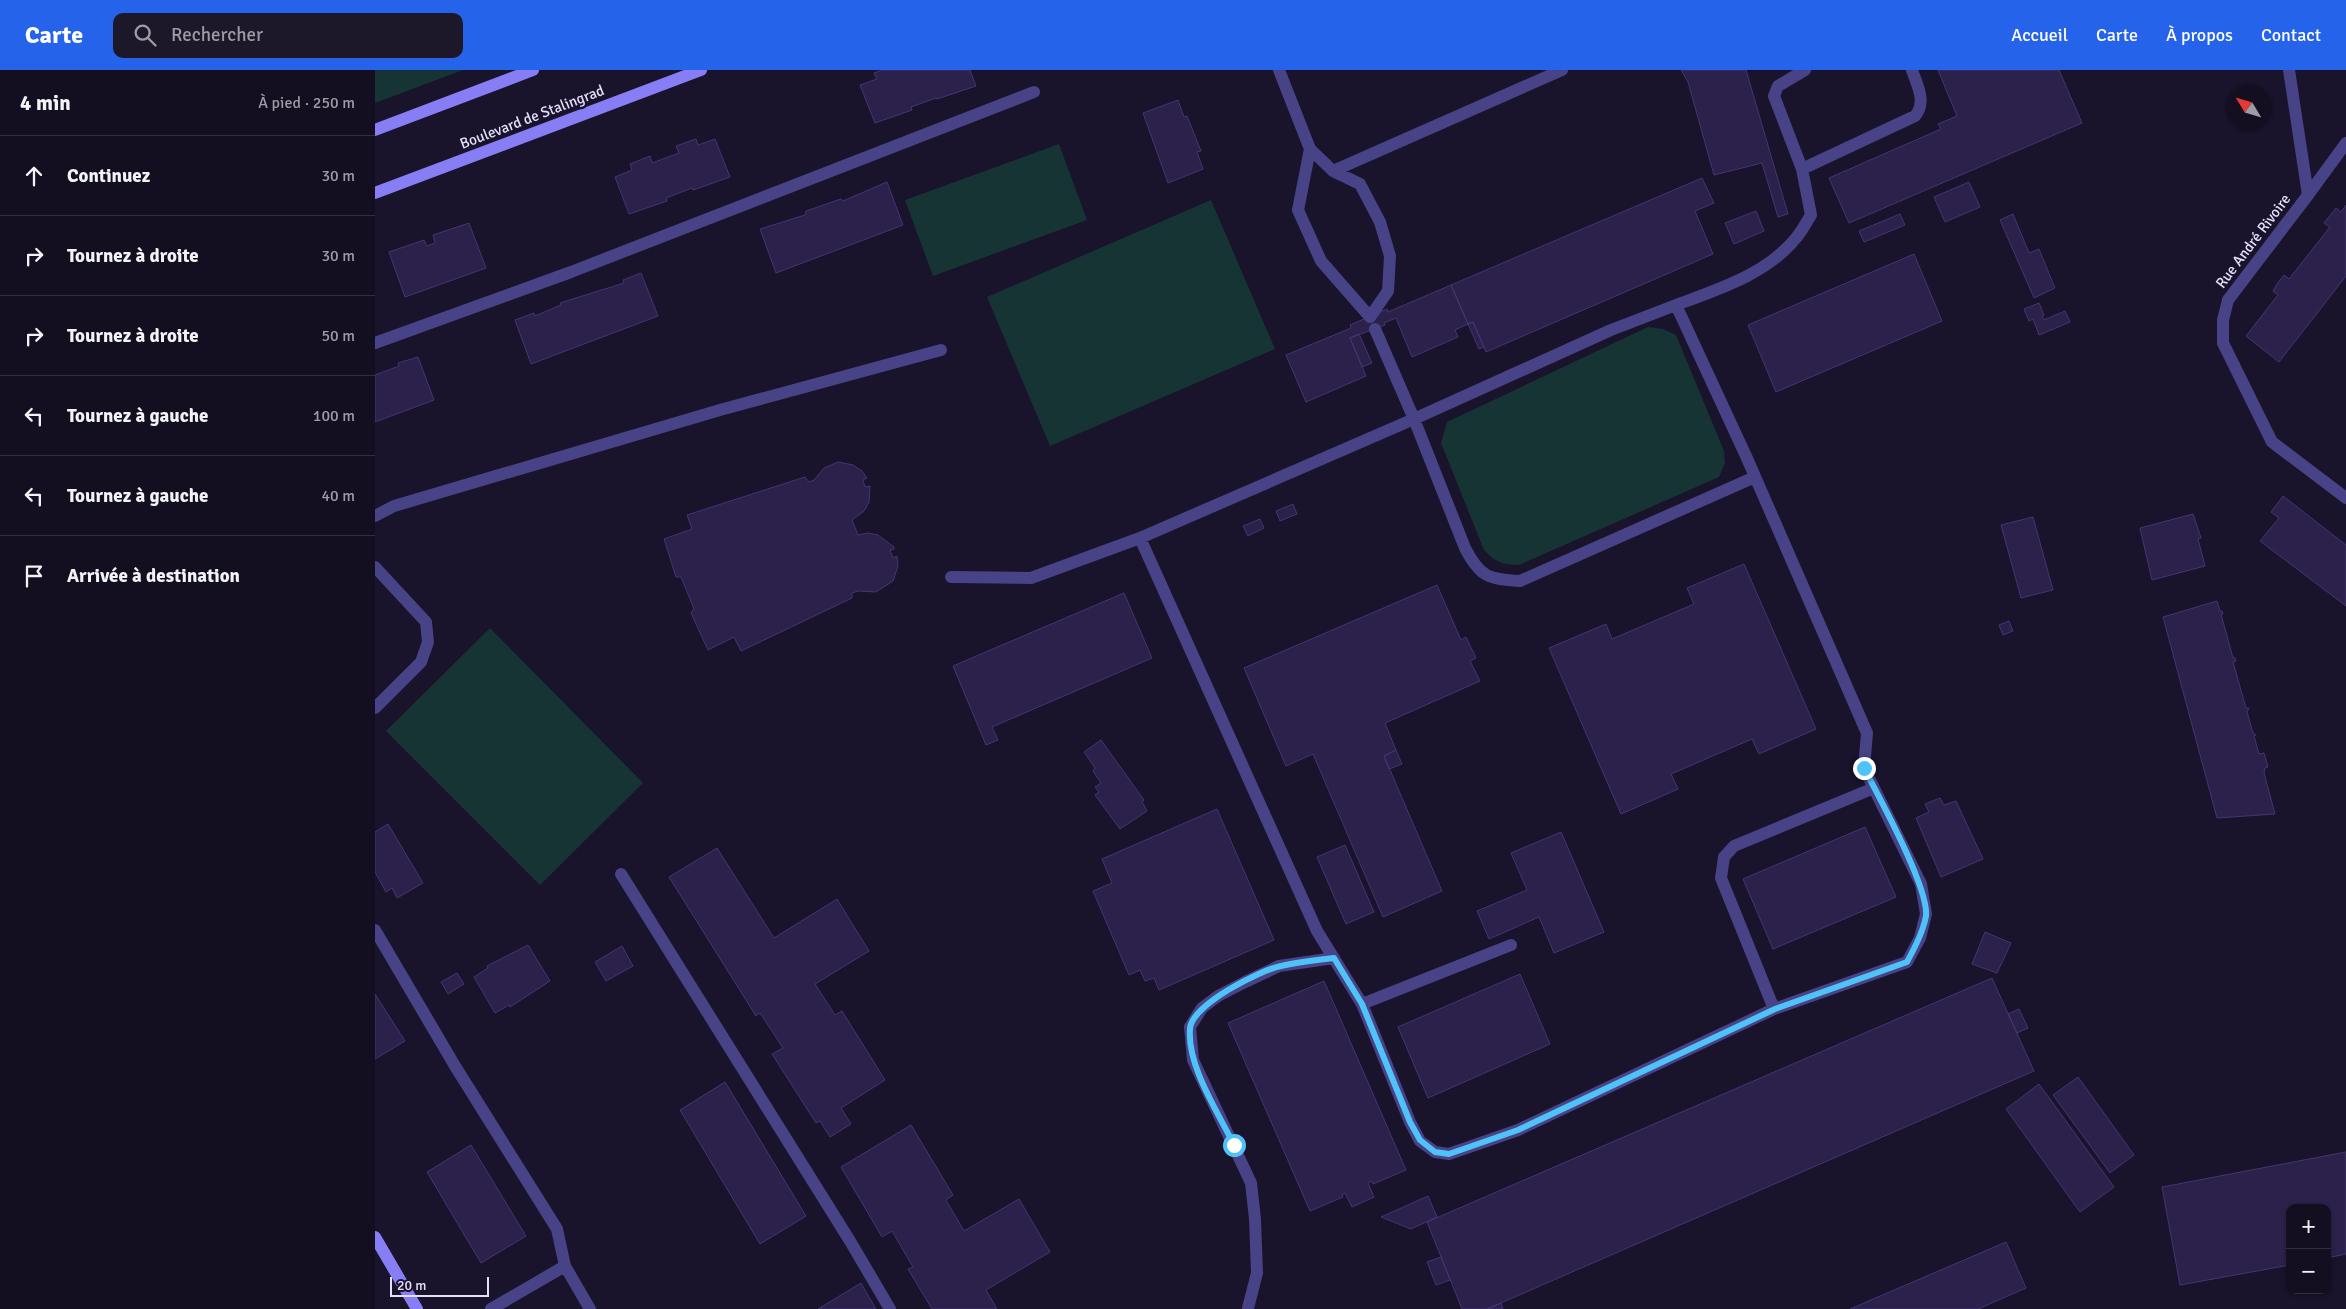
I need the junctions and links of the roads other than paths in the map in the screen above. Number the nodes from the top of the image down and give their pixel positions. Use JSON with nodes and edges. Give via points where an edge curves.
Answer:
{"nodes":[{"id":1,"x":533,"y":70,"type":"edge"},
{"id":2,"x":701,"y":70,"type":"edge"},
{"id":3,"x":1279,"y":70,"type":"edge"},
{"id":4,"x":1562,"y":70,"type":"edge"},
{"id":5,"x":1805,"y":70,"type":"edge"},
{"id":6,"x":1912,"y":70,"type":"edge"},
{"id":7,"x":2289,"y":70,"type":"edge"},
{"id":8,"x":1034,"y":92,"type":"dead end"},
{"id":9,"x":375,"y":130,"type":"edge"},
{"id":10,"x":2346,"y":143,"type":"edge"},
{"id":11,"x":1311,"y":149,"type":"junction"},
{"id":12,"x":1801,"y":169,"type":"junction"},
{"id":13,"x":1333,"y":171,"type":"junction"},
{"id":14,"x":375,"y":194,"type":"edge"},
{"id":15,"x":2308,"y":195,"type":"junction"},
{"id":16,"x":1676,"y":305,"type":"junction"},
{"id":17,"x":1375,"y":329,"type":"dead end"},
{"id":18,"x":375,"y":343,"type":"edge"},
{"id":19,"x":941,"y":350,"type":"dead end"},
{"id":20,"x":1414,"y":419,"type":"junction"},
{"id":21,"x":1755,"y":477,"type":"junction"},
{"id":22,"x":2346,"y":498,"type":"edge"},
{"id":23,"x":375,"y":516,"type":"edge"},
{"id":24,"x":1140,"y":538,"type":"junction"},
{"id":25,"x":375,"y":568,"type":"edge"},
{"id":26,"x":951,"y":577,"type":"dead end"},
{"id":27,"x":375,"y":708,"type":"edge"},
{"id":28,"x":1874,"y":788,"type":"junction"},
{"id":29,"x":621,"y":874,"type":"dead end"},
{"id":30,"x":375,"y":930,"type":"edge"},
{"id":31,"x":1511,"y":945,"type":"dead end"},
{"id":32,"x":1334,"y":958,"type":"junction"},
{"id":33,"x":1362,"y":1004,"type":"junction"},
{"id":34,"x":1775,"y":1009,"type":"junction"},
{"id":35,"x":375,"y":1237,"type":"edge"},
{"id":36,"x":565,"y":1266,"type":"junction"},
{"id":37,"x":1248,"y":1308,"type":"edge"},
{"id":38,"x":417,"y":1309,"type":"edge"},
{"id":39,"x":491,"y":1309,"type":"edge"},
{"id":40,"x":590,"y":1309,"type":"edge"},
{"id":41,"x":890,"y":1309,"type":"edge"}],
"edges":[{"from":1,"to":9,"type":"main road"},
{"from":2,"to":14,"type":"main road","name":"Boulevard de Stalingrad"},
{"from":3,"to":11,"type":"street"},
{"from":4,"to":13,"type":"street"},
{"from":5,"to":12,"type":"street","via":[[1778,86],[1774,96]]},
{"from":6,"to":12,"type":"street","via":[[1921,99],[1921,109],[1915,116]]},
{"from":7,"to":15,"type":"street","name":"Rue André Rivoire"},
{"from":8,"to":18,"type":"street","via":[[571,272]]},
{"from":10,"to":15,"type":"street","name":"Rue André Rivoire"},
{"from":11,"to":13,"type":"street"},
{"from":11,"to":13,"type":"street","via":[[1298,210],[1321,261],[1370,317],[1388,291],[1391,256],[1380,222],[1360,184]]},
{"from":12,"to":16,"type":"street","via":[[1811,215],[1796,238],[1772,261],[1729,286]]},
{"from":15,"to":22,"type":"street","name":"Rue André Rivoire","via":[[2228,300],[2223,320],[2223,343],[2272,442]]},
{"from":16,"to":20,"type":"street","via":[[1611,330]]},
{"from":16,"to":21,"type":"street"},
{"from":17,"to":20,"type":"street"},
{"from":19,"to":23,"type":"street","via":[[720,410],[394,506]]},
{"from":20,"to":21,"type":"street","via":[[1465,548],[1475,567],[1495,579],[1520,581]]},
{"from":20,"to":24,"type":"street"},
{"from":21,"to":28,"type":"street","via":[[1867,733],[1864,768]]},
{"from":24,"to":26,"type":"street","via":[[1031,578]]},
{"from":24,"to":32,"type":"street","via":[[1317,931]]},
{"from":25,"to":27,"type":"street","via":[[426,622],[428,642],[421,662]]},
{"from":28,"to":34,"type":"street","via":[[1921,884],[1926,914],[1920,938],[1907,962]]},
{"from":28,"to":34,"type":"street","via":[[1734,846],[1723,857],[1721,878]]},
{"from":29,"to":41,"type":"street"},
{"from":30,"to":36,"type":"street","via":[[557,1229]]},
{"from":31,"to":33,"type":"street"},
{"from":32,"to":33,"type":"street"},
{"from":32,"to":37,"type":"street","via":[[1279,966],[1245,982],[1217,996],[1203,1008],[1190,1027],[1193,1060],[1251,1183],[1257,1273]]},
{"from":33,"to":34,"type":"street","via":[[1420,1140],[1435,1152],[1449,1154],[1518,1130]]},
{"from":35,"to":38,"type":"main road"},
{"from":36,"to":39,"type":"street"},
{"from":36,"to":40,"type":"street"}]}
